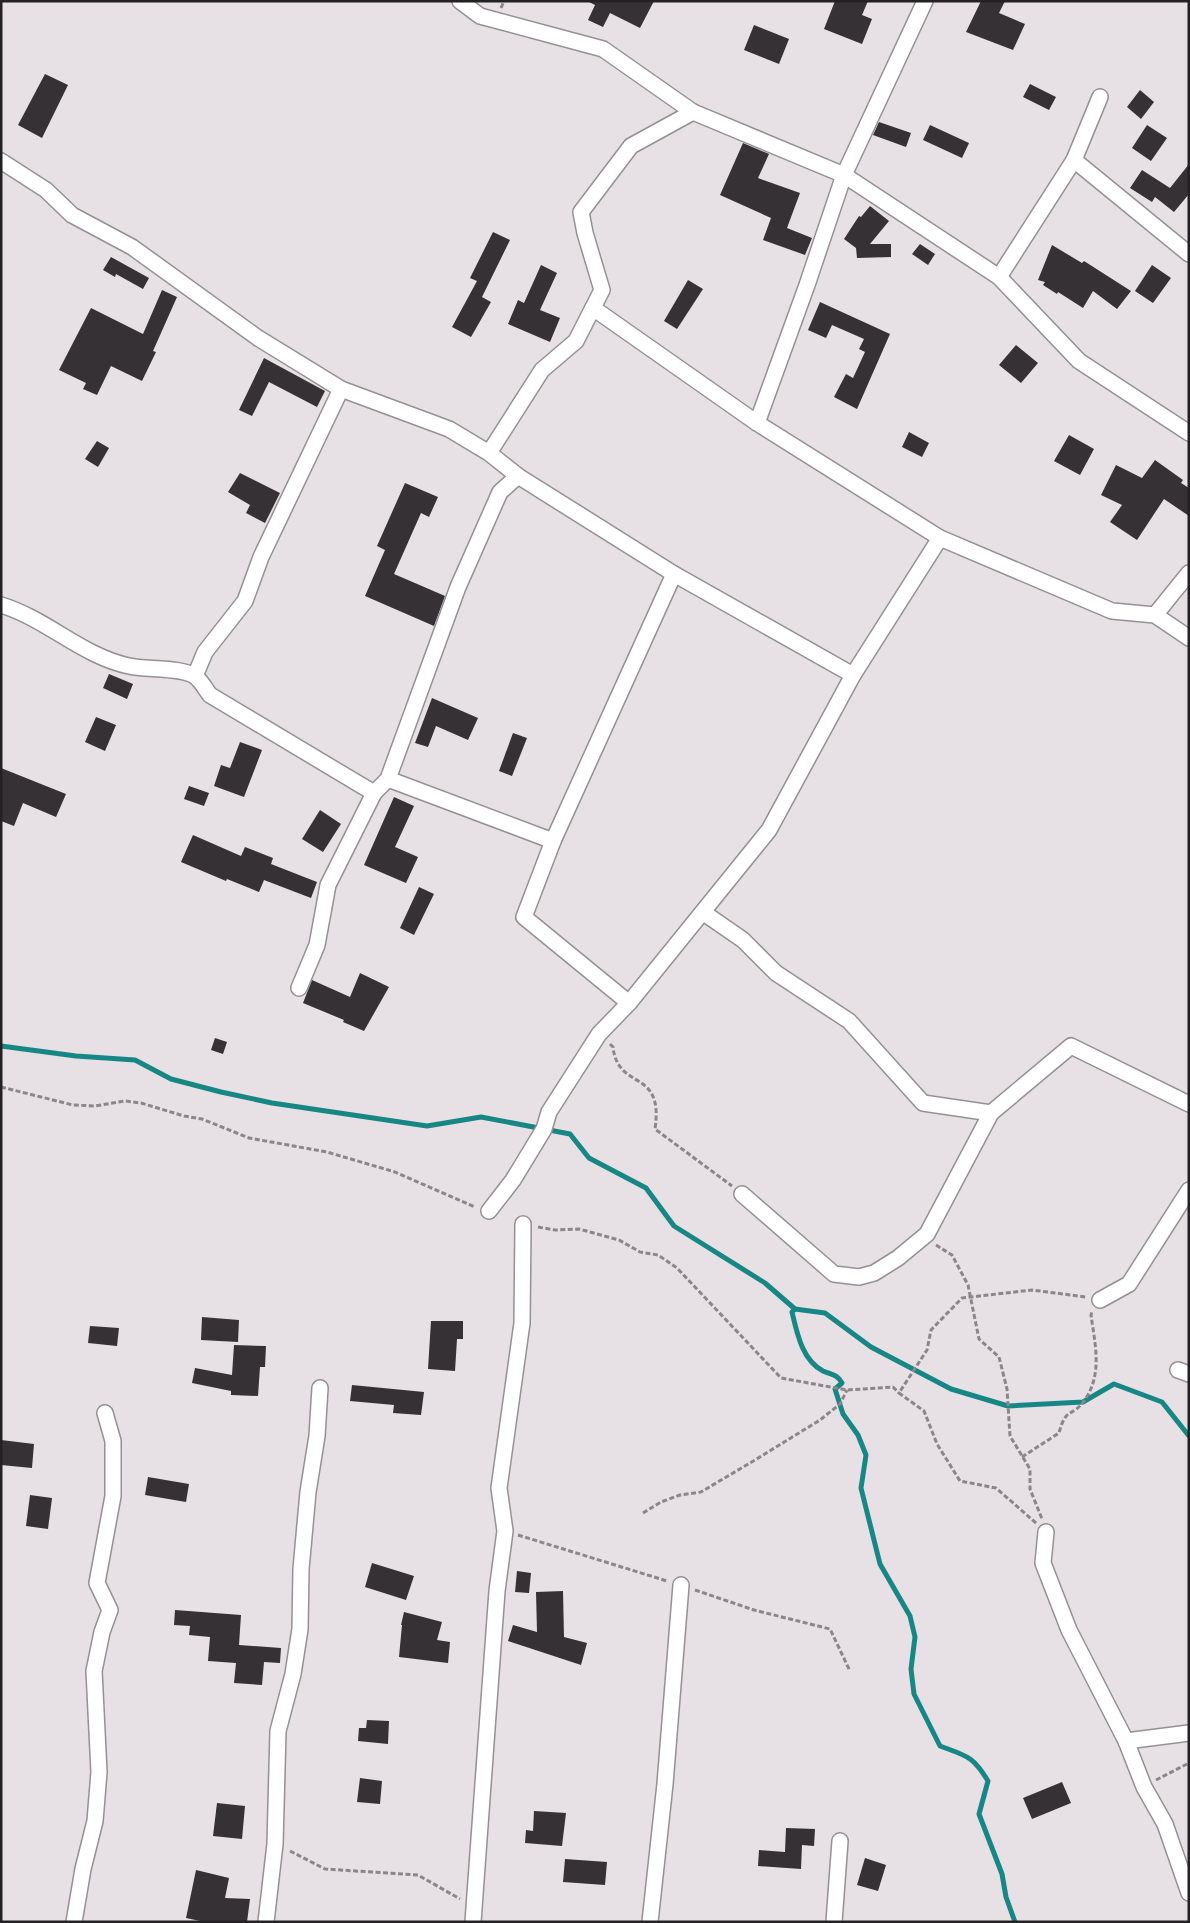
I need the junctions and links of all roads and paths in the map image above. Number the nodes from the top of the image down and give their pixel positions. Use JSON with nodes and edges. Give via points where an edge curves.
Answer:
{"nodes":[{"id":1,"x":460,"y":1,"type":"edge"},
{"id":2,"x":925,"y":1,"type":"edge"},
{"id":3,"x":1100,"y":97,"type":"dead end"},
{"id":4,"x":693,"y":112,"type":"junction"},
{"id":5,"x":1074,"y":160,"type":"junction"},
{"id":6,"x":1,"y":161,"type":"edge"},
{"id":7,"x":844,"y":175,"type":"junction"},
{"id":8,"x":1189,"y":254,"type":"edge"},
{"id":9,"x":999,"y":277,"type":"junction"},
{"id":10,"x":594,"y":308,"type":"junction"},
{"id":11,"x":341,"y":389,"type":"junction"},
{"id":12,"x":756,"y":423,"type":"junction"},
{"id":13,"x":1189,"y":433,"type":"edge"},
{"id":14,"x":489,"y":454,"type":"junction"},
{"id":15,"x":518,"y":476,"type":"junction"},
{"id":16,"x":940,"y":538,"type":"junction"},
{"id":17,"x":1189,"y":573,"type":"edge"},
{"id":18,"x":674,"y":574,"type":"junction"},
{"id":19,"x":1,"y":605,"type":"edge"},
{"id":20,"x":1155,"y":615,"type":"junction"},
{"id":21,"x":1189,"y":638,"type":"edge"},
{"id":22,"x":853,"y":674,"type":"junction"},
{"id":23,"x":195,"y":676,"type":"junction"},
{"id":24,"x":388,"y":779,"type":"junction"},
{"id":25,"x":374,"y":793,"type":"junction"},
{"id":26,"x":553,"y":841,"type":"junction"},
{"id":27,"x":704,"y":913,"type":"junction"},
{"id":28,"x":299,"y":988,"type":"dead end"},
{"id":29,"x":629,"y":1003,"type":"junction"},
{"id":30,"x":599,"y":1034,"type":"junction"},
{"id":31,"x":1,"y":1087,"type":"edge"},
{"id":32,"x":1189,"y":1104,"type":"edge"},
{"id":33,"x":991,"y":1114,"type":"junction"},
{"id":34,"x":1189,"y":1190,"type":"edge"},
{"id":35,"x":742,"y":1194,"type":"joint"},
{"id":36,"x":488,"y":1211,"type":"joint"},
{"id":37,"x":523,"y":1224,"type":"joint"},
{"id":38,"x":926,"y":1234,"type":"junction"},
{"id":39,"x":970,"y":1297,"type":"junction"},
{"id":40,"x":1100,"y":1300,"type":"junction"},
{"id":41,"x":320,"y":1388,"type":"dead end"},
{"id":42,"x":847,"y":1390,"type":"junction"},
{"id":43,"x":899,"y":1393,"type":"junction"},
{"id":44,"x":105,"y":1413,"type":"dead end"},
{"id":45,"x":1022,"y":1457,"type":"junction"},
{"id":46,"x":643,"y":1513,"type":"dead end"},
{"id":47,"x":1046,"y":1532,"type":"junction"},
{"id":48,"x":681,"y":1585,"type":"dead end"},
{"id":49,"x":1189,"y":1733,"type":"edge"},
{"id":50,"x":1126,"y":1741,"type":"junction"},
{"id":51,"x":1189,"y":1763,"type":"edge"},
{"id":52,"x":1144,"y":1786,"type":"junction"},
{"id":53,"x":840,"y":1841,"type":"dead end"},
{"id":54,"x":275,"y":1844,"type":"junction"},
{"id":55,"x":1189,"y":1893,"type":"edge"},
{"id":56,"x":473,"y":1914,"type":"edge"},
{"id":57,"x":74,"y":1922,"type":"edge"},
{"id":58,"x":266,"y":1922,"type":"edge"},
{"id":59,"x":650,"y":1922,"type":"edge"},
{"id":60,"x":834,"y":1922,"type":"edge"}],
"edges":[{"from":1,"to":4,"type":"street","via":[[480,16],[602,49]]},
{"from":2,"to":7,"type":"street"},
{"from":3,"to":5,"type":"street"},
{"from":4,"to":7,"type":"street"},
{"from":4,"to":10,"type":"street","via":[[631,146],[581,212],[602,290]]},
{"from":5,"to":8,"type":"street"},
{"from":5,"to":9,"type":"street"},
{"from":6,"to":11,"type":"street","via":[[46,190],[72,215],[132,247],[258,338]]},
{"from":7,"to":9,"type":"street"},
{"from":7,"to":12,"type":"street"},
{"from":9,"to":13,"type":"street","via":[[1079,361]]},
{"from":10,"to":12,"type":"street"},
{"from":10,"to":14,"type":"street","via":[[576,341],[542,370]]},
{"from":11,"to":14,"type":"street","via":[[449,429]]},
{"from":11,"to":23,"type":"street","via":[[261,557],[246,601],[205,652]]},
{"from":12,"to":16,"type":"street"},
{"from":14,"to":15,"type":"street"},
{"from":15,"to":18,"type":"street"},
{"from":15,"to":24,"type":"street","via":[[500,492],[458,586]]},
{"from":16,"to":20,"type":"street","via":[[1112,611]]},
{"from":16,"to":22,"type":"street"},
{"from":17,"to":20,"type":"street"},
{"from":18,"to":22,"type":"street"},
{"from":18,"to":26,"type":"street"},
{"from":19,"to":23,"type":"street","via":[[38,620],[91,652],[128,666]]},
{"from":20,"to":21,"type":"street"},
{"from":22,"to":27,"type":"street","via":[[769,830]]},
{"from":23,"to":25,"type":"street","via":[[210,696]]},
{"from":24,"to":25,"type":"street"},
{"from":24,"to":26,"type":"street"},
{"from":25,"to":28,"type":"street","via":[[328,885],[317,945]]},
{"from":26,"to":29,"type":"street","via":[[524,917]]},
{"from":27,"to":29,"type":"street"},
{"from":27,"to":33,"type":"street","via":[[743,940],[776,973],[849,1021],[923,1103]]},
{"from":29,"to":30,"type":"street"},
{"from":30,"to":35,"type":"path","via":[[613,1047],[620,1070],[649,1088],[654,1096],[655,1129]]},
{"from":30,"to":36,"type":"street","via":[[549,1112],[544,1129],[513,1180]]},
{"from":31,"to":36,"type":"path","via":[[73,1105],[141,1103],[202,1119],[249,1138],[327,1152],[395,1172]]},
{"from":32,"to":33,"type":"street","via":[[1071,1046]]},
{"from":33,"to":38,"type":"street"},
{"from":34,"to":40,"type":"street","via":[[1129,1284]]},
{"from":35,"to":38,"type":"street","via":[[834,1274],[859,1277],[874,1273]]},
{"from":37,"to":42,"type":"path","via":[[555,1230],[579,1229],[619,1240],[640,1252],[658,1255],[677,1268],[782,1378]]},
{"from":37,"to":56,"type":"street","via":[[522,1323],[499,1488],[505,1531],[497,1591]]},
{"from":38,"to":39,"type":"path","via":[[952,1255],[968,1285]]},
{"from":39,"to":40,"type":"path","via":[[1032,1290]]},
{"from":39,"to":43,"type":"path","via":[[962,1298],[931,1330],[927,1350]]},
{"from":39,"to":45,"type":"path","via":[[979,1339],[999,1357],[1007,1389],[1010,1436]]},
{"from":40,"to":45,"type":"path","via":[[1090,1315],[1096,1345],[1095,1380],[1083,1402],[1063,1417],[1059,1433]]},
{"from":41,"to":54,"type":"street","via":[[301,1569],[300,1629],[293,1674],[278,1731]]},
{"from":42,"to":43,"type":"path","via":[[893,1387]]},
{"from":42,"to":46,"type":"path","via":[[840,1404],[796,1435],[701,1492],[680,1495]]},
{"from":43,"to":47,"type":"path","via":[[924,1411],[938,1444],[960,1481],[996,1488]]},
{"from":44,"to":57,"type":"street","via":[[113,1440],[113,1496],[98,1583],[110,1610],[94,1671],[98,1781],[95,1821]]},
{"from":45,"to":47,"type":"path","via":[[1030,1469],[1030,1490]]},
{"from":47,"to":50,"type":"street","via":[[1043,1563],[1069,1630]]},
{"from":48,"to":59,"type":"street"},
{"from":49,"to":50,"type":"street"},
{"from":50,"to":52,"type":"street"},
{"from":51,"to":52,"type":"path"},
{"from":52,"to":55,"type":"street","via":[[1165,1824]]},
{"from":53,"to":60,"type":"street"},
{"from":54,"to":56,"type":"path","via":[[325,1869],[418,1875]]},
{"from":54,"to":58,"type":"street"}]}
